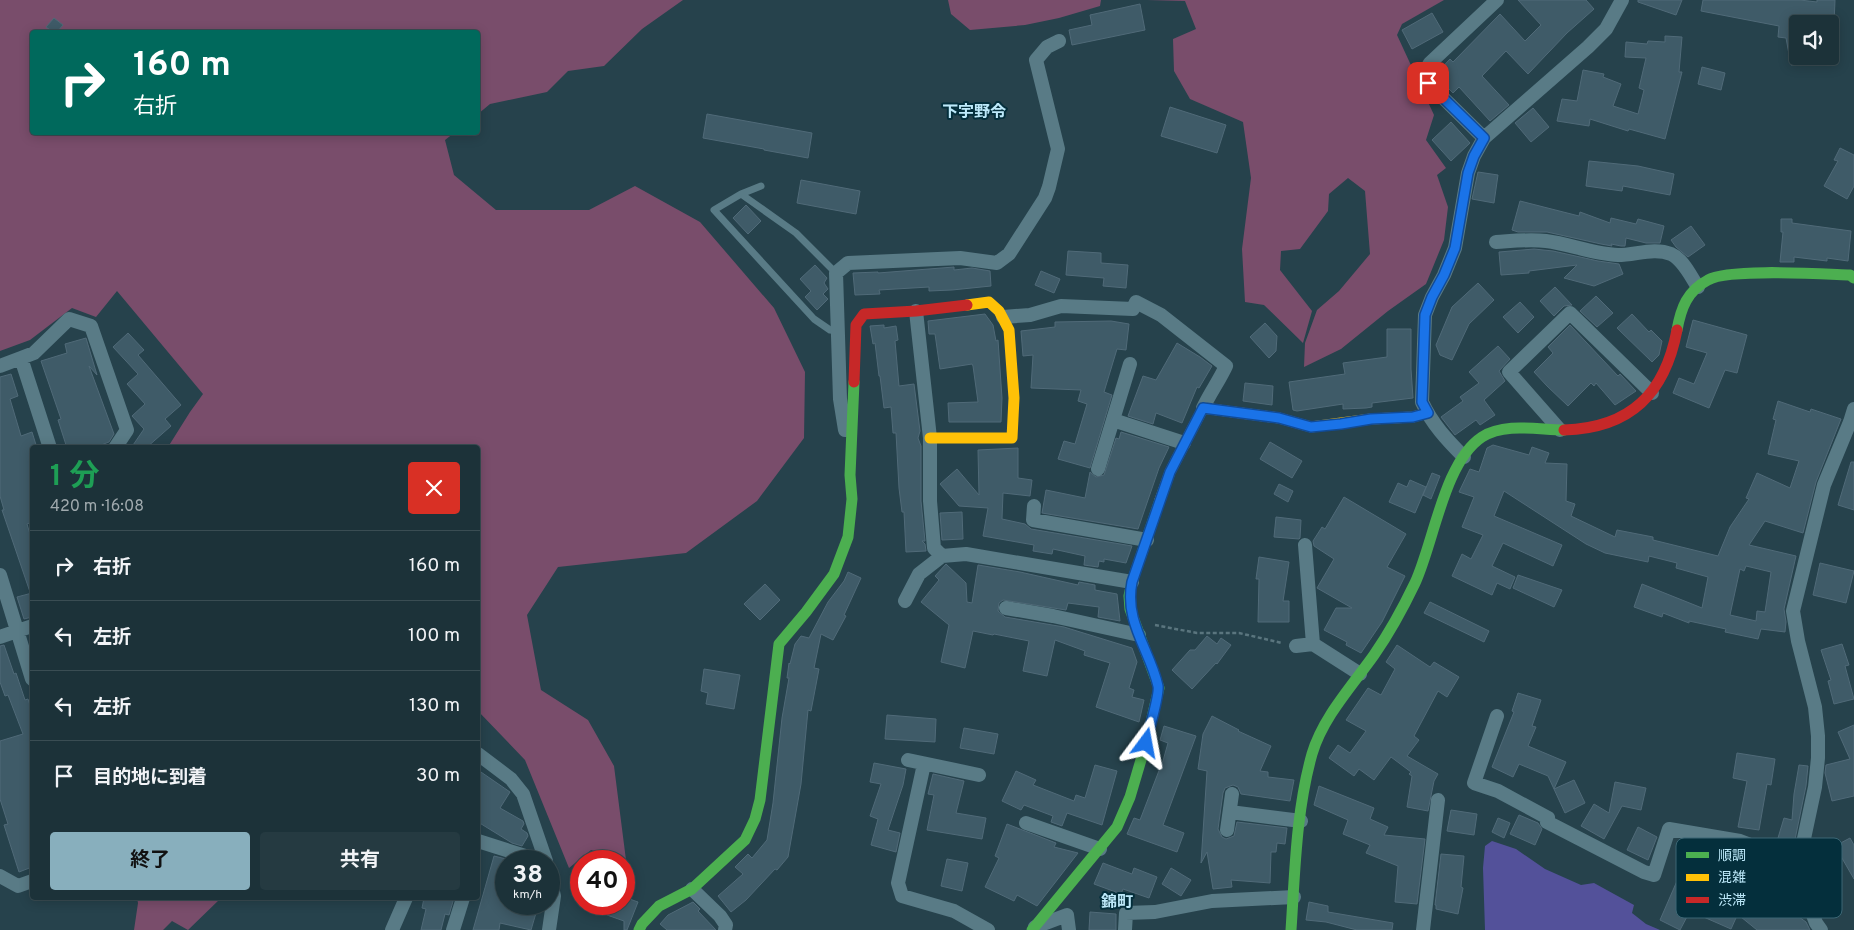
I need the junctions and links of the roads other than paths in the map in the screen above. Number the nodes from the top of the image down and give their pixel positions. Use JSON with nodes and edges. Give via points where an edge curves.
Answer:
{"nodes":[{"id":1,"x":1497,"y":0,"type":"edge"},
{"id":2,"x":1622,"y":0,"type":"edge"},
{"id":3,"x":1059,"y":41,"type":"dead end"},
{"id":4,"x":1484,"y":138,"type":"junction"},
{"id":5,"x":761,"y":186,"type":"dead end"},
{"id":6,"x":741,"y":194,"type":"junction"},
{"id":7,"x":1496,"y":242,"type":"dead end"},
{"id":8,"x":836,"y":273,"type":"junction"},
{"id":9,"x":1854,"y":278,"type":"edge"},
{"id":10,"x":1698,"y":287,"type":"junction"},
{"id":11,"x":916,"y":311,"type":"junction"},
{"id":12,"x":1003,"y":318,"type":"junction"},
{"id":13,"x":839,"y":331,"type":"junction"},
{"id":14,"x":21,"y":358,"type":"junction"},
{"id":15,"x":1130,"y":364,"type":"dead end"},
{"id":16,"x":0,"y":366,"type":"edge"},
{"id":17,"x":1652,"y":393,"type":"junction"},
{"id":18,"x":1203,"y":408,"type":"junction"},
{"id":19,"x":1854,"y":408,"type":"edge"},
{"id":20,"x":1428,"y":413,"type":"junction"},
{"id":21,"x":1113,"y":420,"type":"junction"},
{"id":22,"x":1560,"y":430,"type":"junction"},
{"id":23,"x":930,"y":438,"type":"junction"},
{"id":24,"x":1184,"y":443,"type":"junction"},
{"id":25,"x":49,"y":445,"type":"edge"},
{"id":26,"x":117,"y":445,"type":"edge"},
{"id":27,"x":1464,"y":457,"type":"junction"},
{"id":28,"x":1098,"y":469,"type":"dead end"},
{"id":29,"x":850,"y":475,"type":"junction"},
{"id":30,"x":1034,"y":506,"type":"dead end"},
{"id":31,"x":1146,"y":540,"type":"junction"},
{"id":32,"x":1305,"y":545,"type":"dead end"},
{"id":33,"x":942,"y":556,"type":"junction"},
{"id":34,"x":0,"y":575,"type":"edge"},
{"id":35,"x":1132,"y":582,"type":"junction"},
{"id":36,"x":905,"y":601,"type":"dead end"},
{"id":37,"x":1006,"y":608,"type":"dead end"},
{"id":38,"x":30,"y":627,"type":"edge"},
{"id":39,"x":18,"y":631,"type":"junction"},
{"id":40,"x":1139,"y":636,"type":"junction"},
{"id":41,"x":0,"y":637,"type":"edge"},
{"id":42,"x":1312,"y":644,"type":"junction"},
{"id":43,"x":1296,"y":646,"type":"road end"},
{"id":44,"x":30,"y":672,"type":"edge"},
{"id":45,"x":1360,"y":674,"type":"junction"},
{"id":46,"x":1497,"y":716,"type":"dead end"},
{"id":47,"x":480,"y":756,"type":"edge"},
{"id":48,"x":908,"y":760,"type":"dead end"},
{"id":49,"x":924,"y":764,"type":"junction"},
{"id":50,"x":979,"y":775,"type":"dead end"},
{"id":51,"x":1232,"y":794,"type":"dead end"},
{"id":52,"x":1438,"y":800,"type":"dead end"},
{"id":53,"x":1230,"y":812,"type":"junction"},
{"id":54,"x":1300,"y":821,"type":"junction"},
{"id":55,"x":1026,"y":823,"type":"dead end"},
{"id":56,"x":1227,"y":830,"type":"dead end"},
{"id":57,"x":1722,"y":838,"type":"edge"},
{"id":58,"x":1804,"y":838,"type":"edge"},
{"id":59,"x":480,"y":846,"type":"edge"},
{"id":60,"x":1100,"y":849,"type":"junction"},
{"id":61,"x":496,"y":850,"type":"edge"},
{"id":62,"x":542,"y":850,"type":"edge"},
{"id":63,"x":0,"y":876,"type":"edge"},
{"id":64,"x":30,"y":882,"type":"edge"},
{"id":65,"x":692,"y":889,"type":"junction"},
{"id":66,"x":1294,"y":897,"type":"junction"},
{"id":67,"x":405,"y":900,"type":"edge"},
{"id":68,"x":462,"y":900,"type":"edge"},
{"id":69,"x":551,"y":915,"type":"edge"},
{"id":70,"x":1815,"y":918,"type":"edge"},
{"id":71,"x":1033,"y":929,"type":"edge"},
{"id":72,"x":392,"y":930,"type":"edge"},
{"id":73,"x":453,"y":930,"type":"edge"},
{"id":74,"x":549,"y":930,"type":"edge"},
{"id":75,"x":639,"y":930,"type":"edge"},
{"id":76,"x":725,"y":930,"type":"edge"},
{"id":77,"x":988,"y":930,"type":"edge"},
{"id":78,"x":1069,"y":930,"type":"edge"},
{"id":79,"x":1125,"y":930,"type":"edge"},
{"id":80,"x":1291,"y":930,"type":"edge"},
{"id":81,"x":1423,"y":930,"type":"edge"},
{"id":82,"x":1821,"y":930,"type":"edge"}],
"edges":[{"from":1,"to":4,"type":"street","via":[[1430,62],[1425,72],[1428,83]]},
{"from":2,"to":4,"type":"street","via":[[1606,29],[1588,47]]},
{"from":3,"to":8,"type":"street","via":[[1047,47],[1036,60],[1058,149],[1045,198],[1009,254],[997,263],[960,258],[848,263]]},
{"from":4,"to":20,"type":"street","via":[[1468,173],[1455,248],[1425,315],[1422,402]]},
{"from":5,"to":6,"type":"lane"},
{"from":6,"to":8,"type":"lane","via":[[796,233]]},
{"from":6,"to":13,"type":"lane","via":[[714,210],[814,319],[830,330]]},
{"from":7,"to":10,"type":"street","via":[[1547,241],[1620,255],[1665,252],[1681,262]]},
{"from":8,"to":13,"type":"street"},
{"from":9,"to":10,"type":"street","via":[[1850,275],[1723,275],[1710,278]]},
{"from":10,"to":17,"type":"street","via":[[1685,301],[1668,367]]},
{"from":11,"to":12,"type":"street","via":[[989,302]]},
{"from":11,"to":23,"type":"street"},
{"from":11,"to":29,"type":"street","via":[[864,314],[856,325]]},
{"from":12,"to":18,"type":"street","via":[[1030,315],[1061,306],[1133,309],[1136,302],[1161,315],[1226,366]]},
{"from":12,"to":23,"type":"street","via":[[1009,335],[1014,398],[1012,438]]},
{"from":13,"to":29,"type":"street","via":[[840,399]]},
{"from":14,"to":16,"type":"street"},
{"from":14,"to":25,"type":"street"},
{"from":14,"to":26,"type":"street","via":[[34,353],[69,318],[91,326],[127,430]]},
{"from":15,"to":21,"type":"street"},
{"from":17,"to":22,"type":"street","via":[[1624,415],[1585,428]]},
{"from":17,"to":22,"type":"street","via":[[1570,313],[1509,372]]},
{"from":18,"to":20,"type":"street","via":[[1279,418],[1311,427]]},
{"from":18,"to":24,"type":"street"},
{"from":19,"to":58,"type":"street","via":[[1824,485],[1793,611],[1818,736],[1815,787]]},
{"from":20,"to":27,"type":"street"},
{"from":21,"to":24,"type":"street"},
{"from":21,"to":28,"type":"street"},
{"from":22,"to":27,"type":"street","via":[[1514,429],[1490,433]]},
{"from":23,"to":33,"type":"street","via":[[934,548]]},
{"from":24,"to":31,"type":"street"},
{"from":27,"to":45,"type":"street","via":[[1454,473],[1417,578],[1385,640]]},
{"from":29,"to":65,"type":"street","via":[[852,499],[848,537],[834,574],[779,644],[755,819],[745,840]]},
{"from":30,"to":31,"type":"street","via":[[1033,520]]},
{"from":31,"to":35,"type":"street"},
{"from":32,"to":42,"type":"street"},
{"from":33,"to":35,"type":"street","via":[[966,554]]},
{"from":33,"to":36,"type":"street","via":[[919,574]]},
{"from":34,"to":39,"type":"street"},
{"from":35,"to":40,"type":"street","via":[[1129,596]]},
{"from":37,"to":40,"type":"street"},
{"from":38,"to":39,"type":"street"},
{"from":39,"to":41,"type":"street"},
{"from":39,"to":44,"type":"street"},
{"from":40,"to":60,"type":"street","via":[[1159,688],[1130,797],[1117,827]]},
{"from":42,"to":43,"type":"street"},
{"from":42,"to":45,"type":"street"},
{"from":45,"to":54,"type":"street","via":[[1314,748]]},
{"from":46,"to":57,"type":"street","via":[[1474,783],[1498,791],[1548,818],[1547,822],[1654,875],[1669,829]]},
{"from":47,"to":62,"type":"street","via":[[511,779],[522,794]]},
{"from":48,"to":49,"type":"street"},
{"from":49,"to":50,"type":"street"},
{"from":49,"to":77,"type":"street","via":[[898,883],[902,896],[954,911]]},
{"from":51,"to":53,"type":"street"},
{"from":52,"to":81,"type":"street"},
{"from":53,"to":54,"type":"street"},
{"from":53,"to":56,"type":"street"},
{"from":54,"to":66,"type":"street"},
{"from":55,"to":60,"type":"street"},
{"from":59,"to":61,"type":"street"},
{"from":60,"to":71,"type":"street"},
{"from":63,"to":64,"type":"street","via":[[18,886]]},
{"from":65,"to":75,"type":"street","via":[[659,906]]},
{"from":65,"to":76,"type":"street","via":[[720,916],[726,924]]},
{"from":66,"to":79,"type":"street","via":[[1212,901],[1155,912],[1126,913]]},
{"from":66,"to":80,"type":"street"},
{"from":67,"to":72,"type":"street"},
{"from":68,"to":73,"type":"street"},
{"from":69,"to":74,"type":"street"},
{"from":70,"to":82,"type":"street"},
{"from":71,"to":78,"type":"street","via":[[1067,915]]}]}
